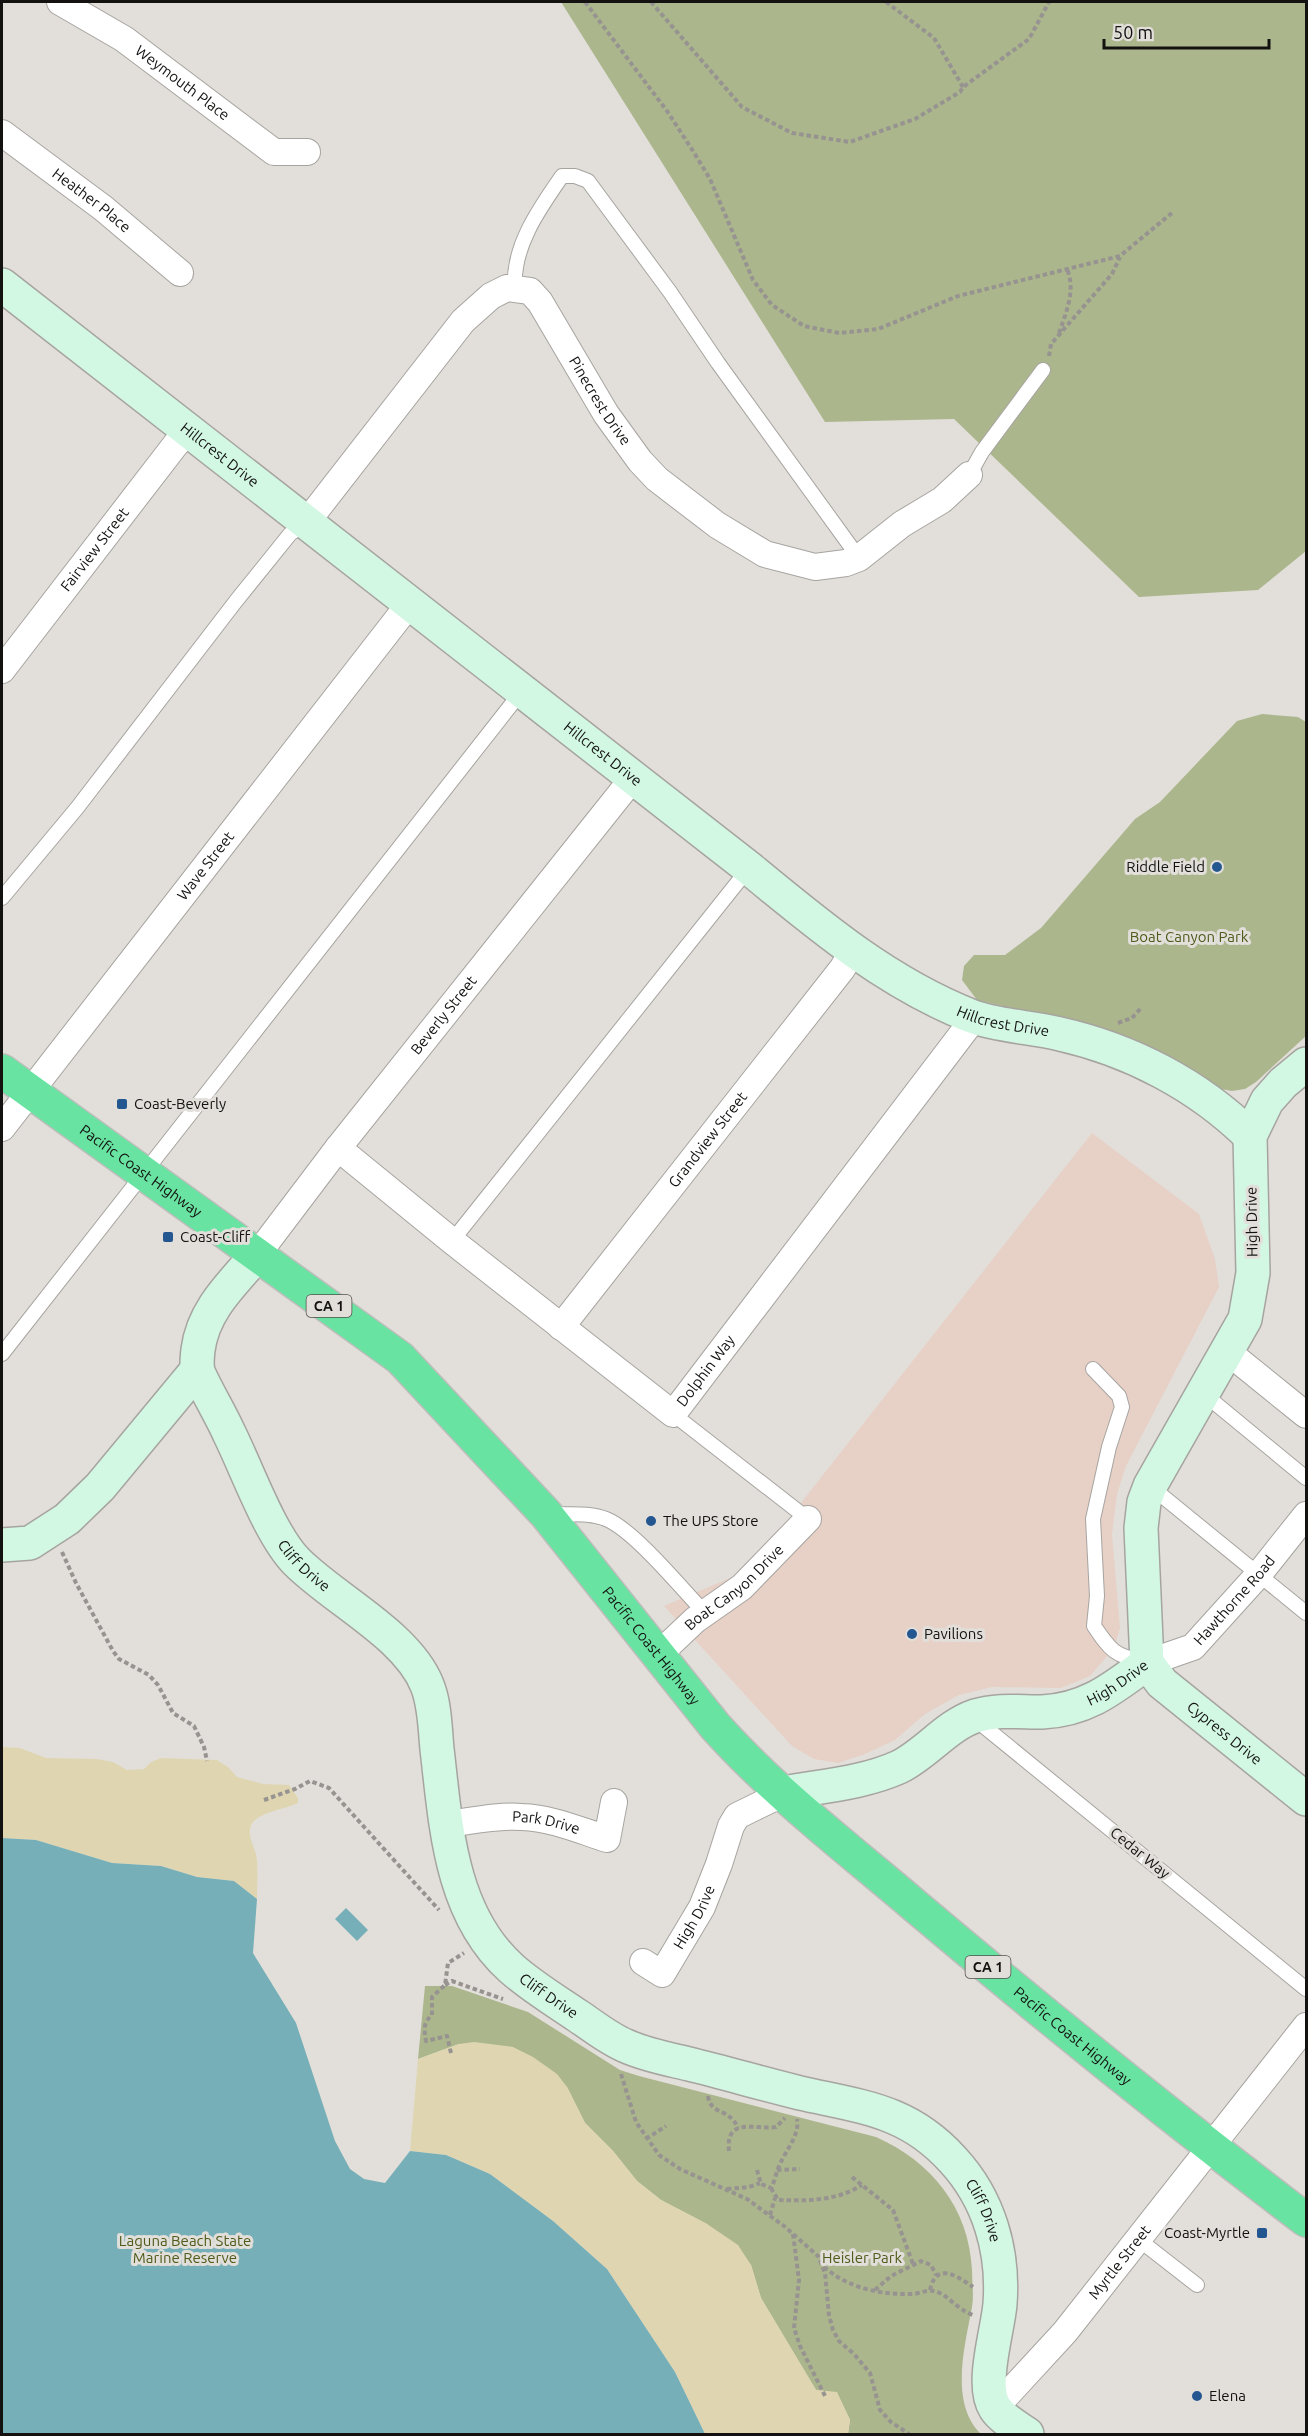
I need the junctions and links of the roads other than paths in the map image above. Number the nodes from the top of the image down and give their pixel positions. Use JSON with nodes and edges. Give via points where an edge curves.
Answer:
{"nodes":[{"id":1,"x":60,"y":2,"type":"edge"},
{"id":2,"x":2,"y":133,"type":"edge"},
{"id":3,"x":307,"y":152,"type":"dead end"},
{"id":4,"x":180,"y":273,"type":"dead end"},
{"id":5,"x":2,"y":285,"type":"edge"},
{"id":6,"x":515,"y":288,"type":"junction"},
{"id":7,"x":1042,"y":370,"type":"road end"},
{"id":8,"x":189,"y":431,"type":"junction"},
{"id":9,"x":969,"y":476,"type":"joint"},
{"id":10,"x":306,"y":523,"type":"junction"},
{"id":11,"x":859,"y":558,"type":"junction"},
{"id":12,"x":410,"y":603,"type":"junction"},
{"id":13,"x":2,"y":670,"type":"edge"},
{"id":14,"x":522,"y":691,"type":"junction"},
{"id":15,"x":633,"y":778,"type":"junction"},
{"id":16,"x":749,"y":868,"type":"junction"},
{"id":17,"x":2,"y":898,"type":"edge"},
{"id":18,"x":853,"y":951,"type":"junction"},
{"id":19,"x":975,"y":1017,"type":"junction"},
{"id":20,"x":1306,"y":1064,"type":"edge"},
{"id":21,"x":2,"y":1071,"type":"edge"},
{"id":22,"x":28,"y":1092,"type":"junction"},
{"id":23,"x":2,"y":1128,"type":"edge"},
{"id":24,"x":1250,"y":1136,"type":"junction"},
{"id":25,"x":338,"y":1148,"type":"junction"},
{"id":26,"x":144,"y":1173,"type":"junction"},
{"id":27,"x":452,"y":1241,"type":"junction"},
{"id":28,"x":257,"y":1255,"type":"junction"},
{"id":29,"x":561,"y":1327,"type":"junction"},
{"id":30,"x":1228,"y":1352,"type":"junction"},
{"id":31,"x":2,"y":1354,"type":"edge"},
{"id":32,"x":1093,"y":1369,"type":"dead end"},
{"id":33,"x":197,"y":1370,"type":"junction"},
{"id":34,"x":1204,"y":1394,"type":"junction"},
{"id":35,"x":673,"y":1414,"type":"junction"},
{"id":36,"x":1306,"y":1415,"type":"edge"},
{"id":37,"x":1306,"y":1478,"type":"edge"},
{"id":38,"x":1150,"y":1486,"type":"junction"},
{"id":39,"x":546,"y":1514,"type":"junction"},
{"id":40,"x":1306,"y":1515,"type":"edge"},
{"id":41,"x":808,"y":1519,"type":"joint"},
{"id":42,"x":2,"y":1545,"type":"edge"},
{"id":43,"x":1259,"y":1575,"type":"junction"},
{"id":44,"x":705,"y":1613,"type":"junction"},
{"id":45,"x":1306,"y":1613,"type":"edge"},
{"id":46,"x":658,"y":1655,"type":"junction"},
{"id":47,"x":1147,"y":1663,"type":"junction"},
{"id":48,"x":972,"y":1717,"type":"junction"},
{"id":49,"x":784,"y":1793,"type":"junction"},
{"id":50,"x":1306,"y":1799,"type":"edge"},
{"id":51,"x":614,"y":1802,"type":"dead end"},
{"id":52,"x":447,"y":1824,"type":"junction"},
{"id":53,"x":643,"y":1962,"type":"dead end"},
{"id":54,"x":1306,"y":1989,"type":"edge"},
{"id":55,"x":1306,"y":2026,"type":"edge"},
{"id":56,"x":1210,"y":2148,"type":"junction"},
{"id":57,"x":1306,"y":2220,"type":"edge"},
{"id":58,"x":1138,"y":2239,"type":"junction"},
{"id":59,"x":1197,"y":2285,"type":"dead end"},
{"id":60,"x":995,"y":2408,"type":"junction"},
{"id":61,"x":1026,"y":2434,"type":"edge"}],
"edges":[{"from":1,"to":3,"type":"street","name":"Weymouth Place","via":[[124,39],[274,152]]},
{"from":2,"to":4,"type":"street","name":"Heather Place","via":[[103,208]]},
{"from":5,"to":8,"type":"street","name":"Hillcrest Drive"},
{"from":6,"to":10,"type":"street","via":[[491,296],[463,321]]},
{"from":6,"to":11,"type":"street","name":"Pinecrest Drive","via":[[530,291],[540,302],[625,442],[666,486],[725,531],[765,554],[815,567]]},
{"from":6,"to":11,"type":"lane","via":[[514,270],[534,216],[562,176],[588,181]]},
{"from":7,"to":9,"type":"lane"},
{"from":8,"to":10,"type":"street","name":"Hillcrest Drive"},
{"from":8,"to":13,"type":"street","name":"Fairview Street"},
{"from":9,"to":11,"type":"street","name":"Pinecrest Drive","via":[[942,500],[902,524]]},
{"from":10,"to":12,"type":"street","name":"Hillcrest Drive"},
{"from":10,"to":17,"type":"lane","via":[[290,534]]},
{"from":12,"to":14,"type":"street","name":"Hillcrest Drive"},
{"from":12,"to":22,"type":"street","name":"Wave Street"},
{"from":14,"to":15,"type":"street","name":"Hillcrest Drive"},
{"from":14,"to":26,"type":"lane"},
{"from":15,"to":16,"type":"street","name":"Hillcrest Drive"},
{"from":15,"to":25,"type":"street","name":"Beverly Street"},
{"from":16,"to":18,"type":"street","name":"Hillcrest Drive"},
{"from":16,"to":27,"type":"lane"},
{"from":18,"to":19,"type":"street","name":"Hillcrest Drive","via":[[934,1000]]},
{"from":18,"to":29,"type":"street","name":"Grandview Street"},
{"from":19,"to":24,"type":"street","name":"Hillcrest Drive","via":[[1062,1034],[1113,1049],[1188,1087]]},
{"from":19,"to":35,"type":"street","name":"Dolphin Way"},
{"from":20,"to":24,"type":"street","name":"High Drive","via":[[1267,1101]]},
{"from":21,"to":22,"type":"highway","name":"Pacific Coast Highway","number":"CA 1"},
{"from":22,"to":23,"type":"street","name":"Wave Street"},
{"from":22,"to":26,"type":"highway","name":"Pacific Coast Highway","number":"CA 1"},
{"from":24,"to":30,"type":"street","name":"High Drive","via":[[1252,1283],[1245,1319]]},
{"from":25,"to":27,"type":"street","name":"Dolphin Way"},
{"from":25,"to":28,"type":"street","name":"Beverly Street"},
{"from":26,"to":28,"type":"highway","name":"Pacific Coast Highway","number":"CA 1"},
{"from":26,"to":31,"type":"lane"},
{"from":27,"to":29,"type":"street","name":"Dolphin Way"},
{"from":28,"to":33,"type":"street","via":[[214,1303],[198,1347]]},
{"from":28,"to":39,"type":"highway","name":"Pacific Coast Highway","number":"CA 1","via":[[400,1358]]},
{"from":29,"to":35,"type":"street","name":"Dolphin Way"},
{"from":30,"to":34,"type":"street","name":"High Drive"},
{"from":30,"to":36,"type":"street"},
{"from":32,"to":47,"type":"lane","via":[[1119,1396],[1122,1407],[1093,1519],[1097,1596],[1094,1626],[1120,1656]]},
{"from":33,"to":42,"type":"street","via":[[100,1487],[67,1520],[30,1543]]},
{"from":33,"to":52,"type":"street","name":"Cliff Drive","via":[[280,1540],[296,1562],[396,1642],[413,1660],[428,1686]]},
{"from":34,"to":37,"type":"lane"},
{"from":34,"to":38,"type":"street","name":"High Drive"},
{"from":35,"to":41,"type":"lane"},
{"from":38,"to":43,"type":"lane"},
{"from":38,"to":47,"type":"street","name":"High Drive","via":[[1141,1528]]},
{"from":39,"to":44,"type":"lane","via":[[592,1515],[608,1520],[631,1536]]},
{"from":39,"to":46,"type":"highway","name":"Pacific Coast Highway","number":"CA 1"},
{"from":40,"to":43,"type":"street","name":"Hawthorne Road"},
{"from":41,"to":44,"type":"street","name":"Boat Canyon Drive","via":[[742,1587]]},
{"from":43,"to":45,"type":"lane"},
{"from":43,"to":47,"type":"street","name":"Hawthorne Road","via":[[1193,1647]]},
{"from":44,"to":46,"type":"street","name":"Boat Canyon Drive"},
{"from":46,"to":49,"type":"highway","name":"Pacific Coast Highway","number":"CA 1","via":[[737,1751]]},
{"from":47,"to":48,"type":"street","name":"High Drive","via":[[1096,1699],[1072,1708],[996,1711]]},
{"from":47,"to":50,"type":"street","name":"Cypress Drive","via":[[1162,1683]]},
{"from":48,"to":49,"type":"street","name":"High Drive","via":[[901,1766]]},
{"from":48,"to":54,"type":"lane","name":"Cedar Way"},
{"from":49,"to":53,"type":"street","name":"High Drive","via":[[737,1816],[702,1907],[662,1974]]},
{"from":49,"to":56,"type":"highway","name":"Pacific Coast Highway","number":"CA 1"},
{"from":51,"to":52,"type":"street","name":"Park Drive","via":[[607,1839],[522,1816]]},
{"from":52,"to":60,"type":"street","name":"Cliff Drive","via":[[459,1888],[478,1927],[511,1968],[608,2036],[644,2053],[877,2109],[911,2124],[937,2142],[957,2163],[974,2187],[997,2241],[1000,2304],[990,2365]]},
{"from":55,"to":56,"type":"street","name":"Myrtle Street"},
{"from":56,"to":57,"type":"highway","name":"Pacific Coast Highway","number":"CA 1"},
{"from":56,"to":58,"type":"street","name":"Myrtle Street"},
{"from":58,"to":59,"type":"lane"},
{"from":58,"to":60,"type":"street","name":"Myrtle Street","via":[[1065,2332]]},
{"from":60,"to":61,"type":"street"}]}
